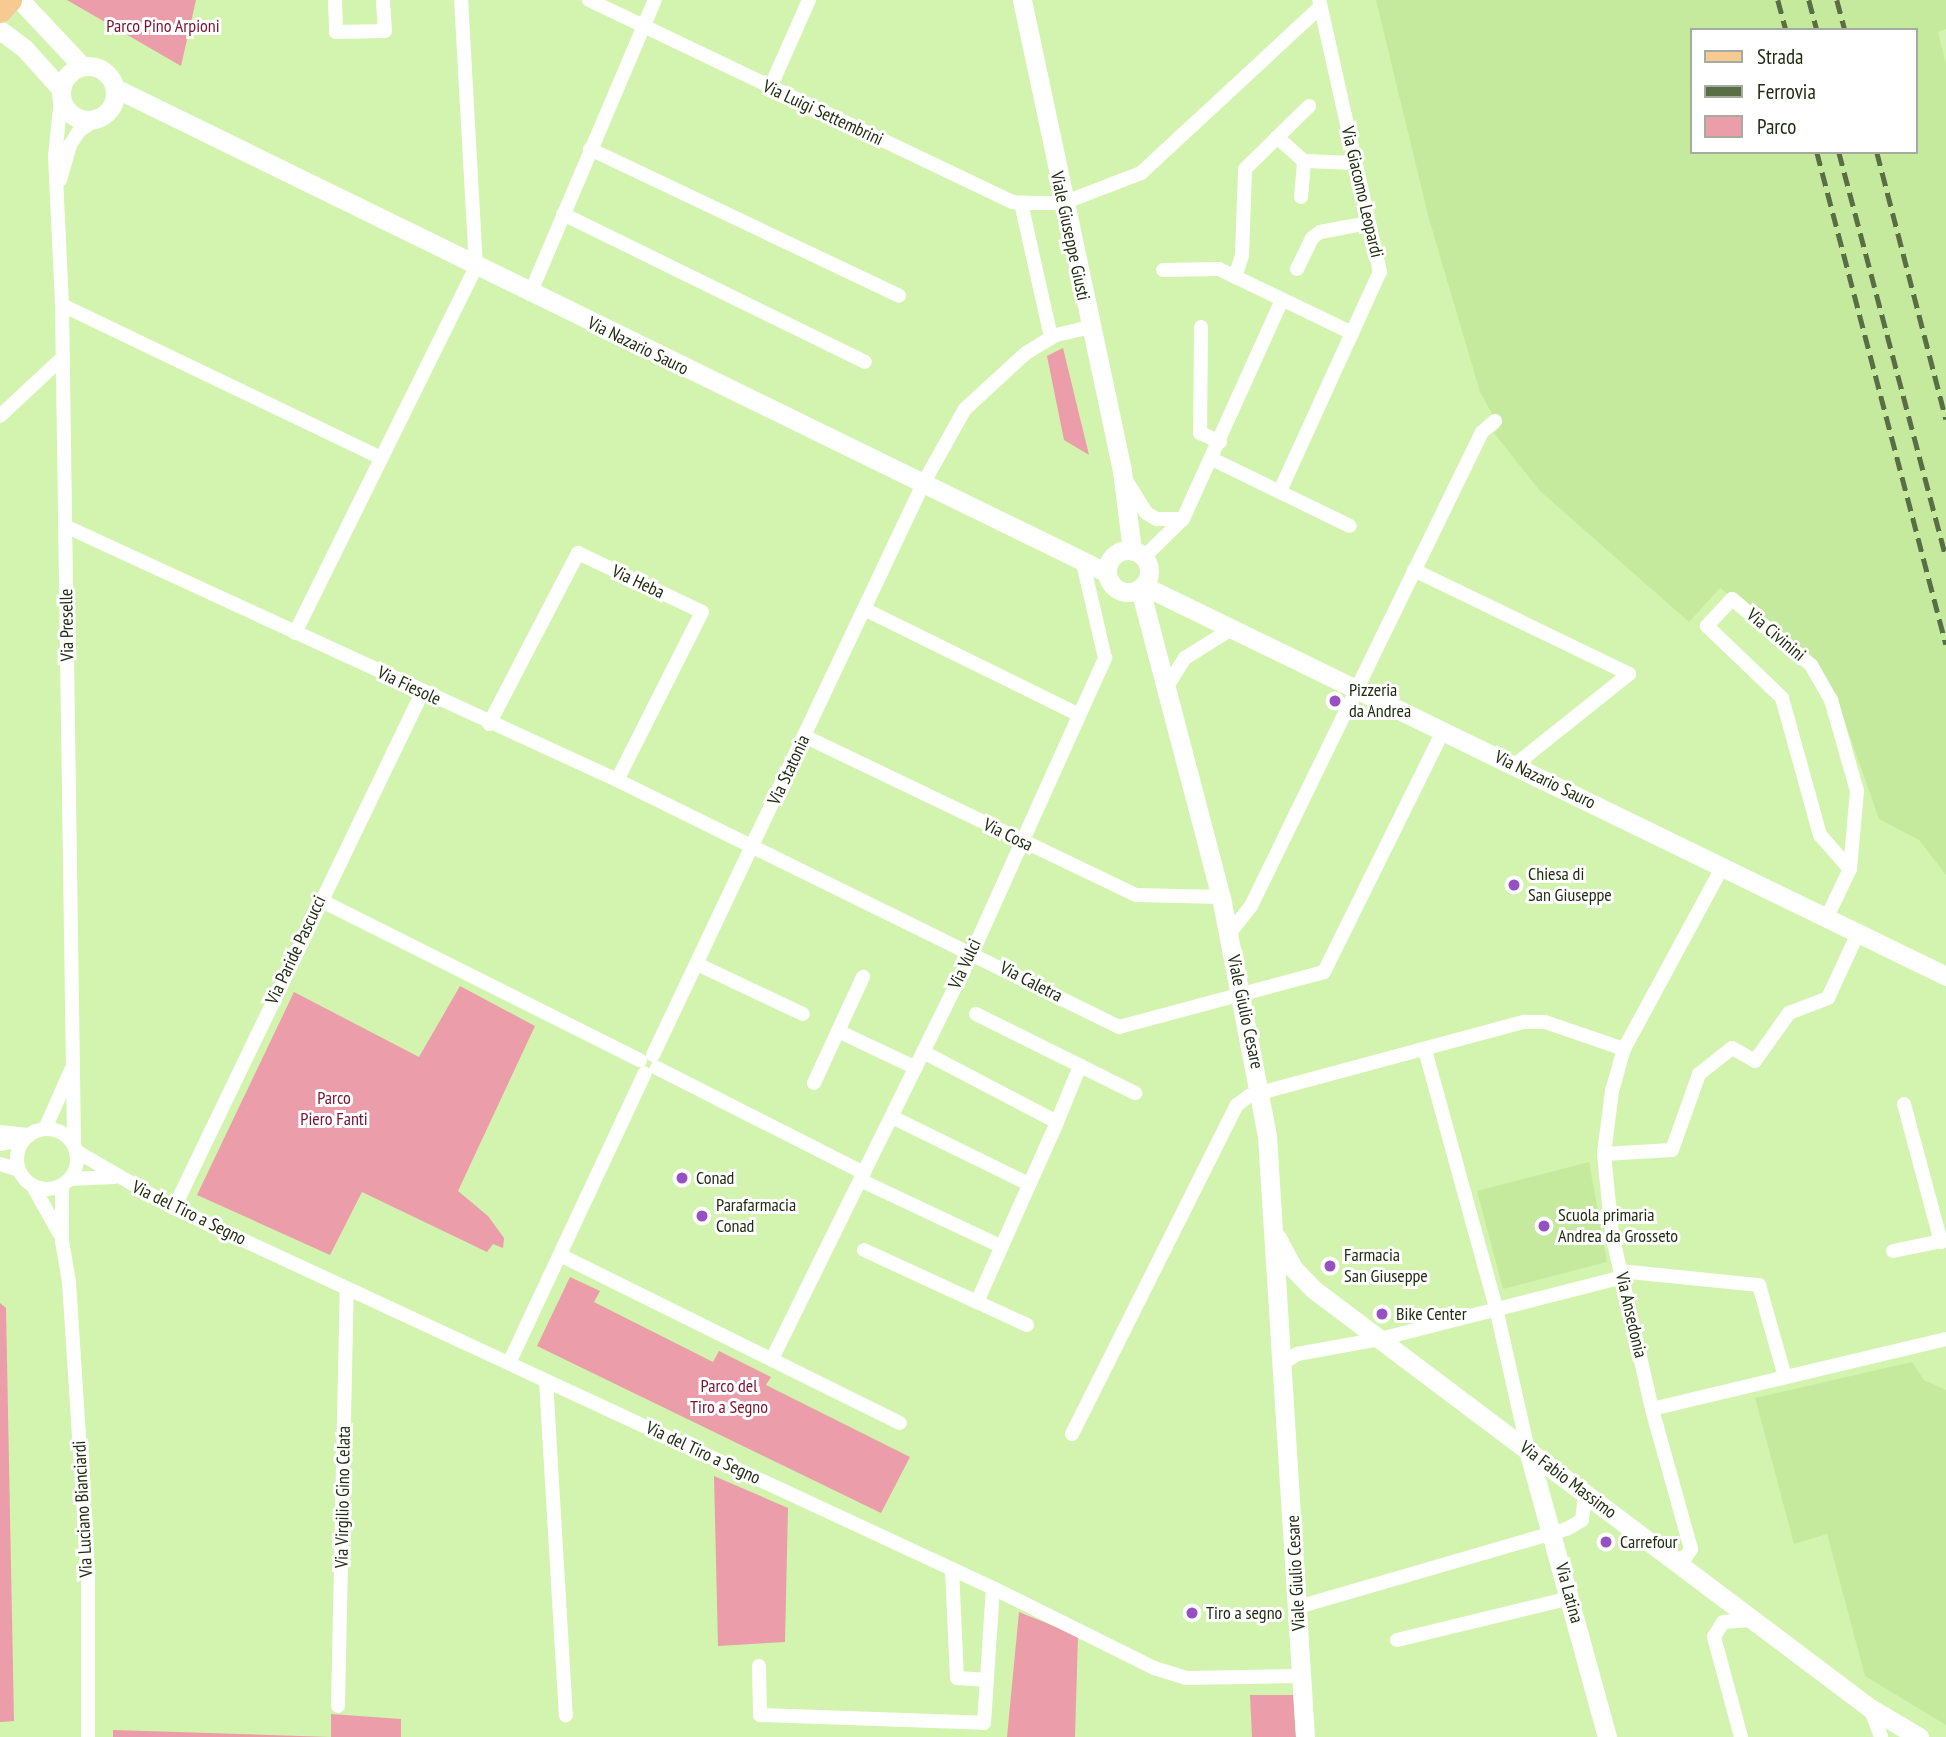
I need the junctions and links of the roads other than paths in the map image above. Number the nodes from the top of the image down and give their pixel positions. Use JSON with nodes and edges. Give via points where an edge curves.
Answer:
{"nodes":[{"id":1,"x":10,"y":0,"type":"edge"},
{"id":2,"x":20,"y":0,"type":"edge"},
{"id":3,"x":335,"y":0,"type":"edge"},
{"id":4,"x":383,"y":0,"type":"edge"},
{"id":5,"x":461,"y":0,"type":"edge"},
{"id":6,"x":589,"y":0,"type":"edge"},
{"id":7,"x":654,"y":0,"type":"edge"},
{"id":8,"x":809,"y":0,"type":"edge"},
{"id":9,"x":1022,"y":0,"type":"edge"},
{"id":10,"x":1319,"y":4,"type":"edge"},
{"id":11,"x":0,"y":11,"type":"edge"},
{"id":12,"x":643,"y":28,"type":"junction"},
{"id":13,"x":0,"y":30,"type":"edge"},
{"id":14,"x":0,"y":45,"type":"edge"},
{"id":15,"x":39,"y":62,"type":"junction"},
{"id":16,"x":82,"y":66,"type":"junction"},
{"id":17,"x":115,"y":88,"type":"junction"},
{"id":18,"x":770,"y":88,"type":"junction"},
{"id":19,"x":61,"y":94,"type":"junction"},
{"id":20,"x":1309,"y":106,"type":"dead end"},
{"id":21,"x":101,"y":116,"type":"junction"},
{"id":22,"x":171,"y":117,"type":"junction"},
{"id":23,"x":1277,"y":137,"type":"junction"},
{"id":24,"x":590,"y":149,"type":"junction"},
{"id":25,"x":1304,"y":161,"type":"junction"},
{"id":26,"x":1355,"y":163,"type":"junction"},
{"id":27,"x":58,"y":188,"type":"junction"},
{"id":28,"x":1301,"y":197,"type":"dead end"},
{"id":29,"x":1021,"y":203,"type":"junction"},
{"id":30,"x":1063,"y":203,"type":"junction"},
{"id":31,"x":563,"y":214,"type":"junction"},
{"id":32,"x":1369,"y":223,"type":"junction"},
{"id":33,"x":476,"y":267,"type":"junction"},
{"id":34,"x":1297,"y":269,"type":"dead end"},
{"id":35,"x":1163,"y":270,"type":"dead end"},
{"id":36,"x":1235,"y":277,"type":"junction"},
{"id":37,"x":530,"y":294,"type":"junction"},
{"id":38,"x":899,"y":296,"type":"dead end"},
{"id":39,"x":1282,"y":300,"type":"junction"},
{"id":40,"x":62,"y":305,"type":"junction"},
{"id":41,"x":1090,"y":327,"type":"junction"},
{"id":42,"x":1201,"y":327,"type":"dead end"},
{"id":43,"x":1352,"y":333,"type":"junction"},
{"id":44,"x":1051,"y":337,"type":"junction"},
{"id":45,"x":62,"y":358,"type":"junction"},
{"id":46,"x":865,"y":362,"type":"dead end"},
{"id":47,"x":0,"y":416,"type":"edge"},
{"id":48,"x":1495,"y":421,"type":"dead end"},
{"id":49,"x":1220,"y":442,"type":"junction"},
{"id":50,"x":382,"y":458,"type":"junction"},
{"id":51,"x":1212,"y":459,"type":"junction"},
{"id":52,"x":1122,"y":471,"type":"junction"},
{"id":53,"x":923,"y":484,"type":"junction"},
{"id":54,"x":1280,"y":491,"type":"junction"},
{"id":55,"x":1183,"y":519,"type":"junction"},
{"id":56,"x":65,"y":526,"type":"junction"},
{"id":57,"x":1350,"y":526,"type":"dead end"},
{"id":58,"x":1138,"y":554,"type":"junction"},
{"id":59,"x":1082,"y":559,"type":"junction"},
{"id":60,"x":1414,"y":570,"type":"junction"},
{"id":61,"x":1110,"y":574,"type":"junction"},
{"id":62,"x":1142,"y":587,"type":"junction"},
{"id":63,"x":864,"y":610,"type":"junction"},
{"id":64,"x":1148,"y":626,"type":"junction"},
{"id":65,"x":1233,"y":628,"type":"junction"},
{"id":66,"x":295,"y":633,"type":"junction"},
{"id":67,"x":1168,"y":685,"type":"junction"},
{"id":68,"x":1357,"y":689,"type":"junction"},
{"id":69,"x":422,"y":693,"type":"junction"},
{"id":70,"x":1079,"y":715,"type":"junction"},
{"id":71,"x":489,"y":724,"type":"junction"},
{"id":72,"x":1443,"y":731,"type":"junction"},
{"id":73,"x":804,"y":736,"type":"junction"},
{"id":74,"x":1515,"y":765,"type":"junction"},
{"id":75,"x":617,"y":779,"type":"junction"},
{"id":76,"x":1019,"y":840,"type":"junction"},
{"id":77,"x":753,"y":845,"type":"junction"},
{"id":78,"x":1723,"y":866,"type":"junction"},
{"id":79,"x":1850,"y":869,"type":"junction"},
{"id":80,"x":1221,"y":897,"type":"junction"},
{"id":81,"x":320,"y":900,"type":"junction"},
{"id":82,"x":1827,"y":917,"type":"junction"},
{"id":83,"x":1858,"y":933,"type":"junction"},
{"id":84,"x":1229,"y":934,"type":"junction"},
{"id":85,"x":972,"y":953,"type":"junction"},
{"id":86,"x":697,"y":964,"type":"junction"},
{"id":87,"x":1946,"y":976,"type":"edge"},
{"id":88,"x":863,"y":977,"type":"dead end"},
{"id":89,"x":1241,"y":994,"type":"junction"},
{"id":90,"x":803,"y":1014,"type":"dead end"},
{"id":91,"x":976,"y":1014,"type":"dead end"},
{"id":92,"x":838,"y":1031,"type":"junction"},
{"id":93,"x":1624,"y":1049,"type":"junction"},
{"id":94,"x":1425,"y":1050,"type":"junction"},
{"id":95,"x":923,"y":1052,"type":"junction"},
{"id":96,"x":73,"y":1062,"type":"junction"},
{"id":97,"x":649,"y":1064,"type":"junction"},
{"id":98,"x":1080,"y":1066,"type":"junction"},
{"id":99,"x":916,"y":1068,"type":"junction"},
{"id":100,"x":814,"y":1083,"type":"dead end"},
{"id":101,"x":1261,"y":1091,"type":"junction"},
{"id":102,"x":1135,"y":1093,"type":"dead end"},
{"id":103,"x":1904,"y":1104,"type":"dead end"},
{"id":104,"x":892,"y":1117,"type":"junction"},
{"id":105,"x":1057,"y":1122,"type":"junction"},
{"id":106,"x":0,"y":1132,"type":"edge"},
{"id":107,"x":33,"y":1135,"type":"junction"},
{"id":108,"x":0,"y":1144,"type":"edge"},
{"id":109,"x":75,"y":1148,"type":"junction"},
{"id":110,"x":1604,"y":1154,"type":"junction"},
{"id":111,"x":0,"y":1164,"type":"edge"},
{"id":112,"x":19,"y":1170,"type":"junction"},
{"id":113,"x":862,"y":1176,"type":"junction"},
{"id":114,"x":115,"y":1177,"type":"junction"},
{"id":115,"x":66,"y":1182,"type":"junction"},
{"id":116,"x":1027,"y":1183,"type":"junction"},
{"id":117,"x":33,"y":1186,"type":"junction"},
{"id":118,"x":174,"y":1208,"type":"junction"},
{"id":119,"x":1273,"y":1228,"type":"junction"},
{"id":120,"x":62,"y":1241,"type":"junction"},
{"id":121,"x":1943,"y":1241,"type":"edge"},
{"id":122,"x":1000,"y":1246,"type":"junction"},
{"id":123,"x":864,"y":1250,"type":"dead end"},
{"id":124,"x":1893,"y":1251,"type":"dead end"},
{"id":125,"x":561,"y":1255,"type":"junction"},
{"id":126,"x":1621,"y":1274,"type":"junction"},
{"id":127,"x":348,"y":1288,"type":"junction"},
{"id":128,"x":1313,"y":1289,"type":"junction"},
{"id":129,"x":977,"y":1302,"type":"junction"},
{"id":130,"x":1496,"y":1308,"type":"junction"},
{"id":131,"x":1027,"y":1325,"type":"dead end"},
{"id":132,"x":1380,"y":1339,"type":"junction"},
{"id":133,"x":1946,"y":1339,"type":"edge"},
{"id":134,"x":773,"y":1357,"type":"junction"},
{"id":135,"x":1288,"y":1360,"type":"junction"},
{"id":136,"x":509,"y":1363,"type":"junction"},
{"id":137,"x":1785,"y":1377,"type":"junction"},
{"id":138,"x":546,"y":1381,"type":"junction"},
{"id":139,"x":1287,"y":1408,"type":"junction"},
{"id":140,"x":1652,"y":1409,"type":"junction"},
{"id":141,"x":900,"y":1423,"type":"dead end"},
{"id":142,"x":1072,"y":1434,"type":"dead end"},
{"id":143,"x":1528,"y":1450,"type":"junction"},
{"id":144,"x":1585,"y":1493,"type":"junction"},
{"id":145,"x":1553,"y":1534,"type":"junction"},
{"id":146,"x":1671,"y":1559,"type":"junction"},
{"id":147,"x":952,"y":1569,"type":"junction"},
{"id":148,"x":993,"y":1588,"type":"junction"},
{"id":149,"x":1571,"y":1598,"type":"junction"},
{"id":150,"x":1298,"y":1607,"type":"junction"},
{"id":151,"x":1751,"y":1620,"type":"junction"},
{"id":152,"x":1397,"y":1640,"type":"dead end"},
{"id":153,"x":759,"y":1666,"type":"dead end"},
{"id":154,"x":1301,"y":1676,"type":"junction"},
{"id":155,"x":987,"y":1680,"type":"junction"},
{"id":156,"x":338,"y":1706,"type":"dead end"},
{"id":157,"x":1870,"y":1708,"type":"junction"},
{"id":158,"x":566,"y":1715,"type":"dead end"},
{"id":159,"x":88,"y":1737,"type":"edge"},
{"id":160,"x":1305,"y":1737,"type":"edge"},
{"id":161,"x":1606,"y":1737,"type":"edge"},
{"id":162,"x":1741,"y":1737,"type":"edge"},
{"id":163,"x":1881,"y":1737,"type":"edge"},
{"id":164,"x":1919,"y":1737,"type":"edge"}],
"edges":[{"from":1,"to":11,"type":"main road"},
{"from":2,"to":16,"type":"main road"},
{"from":3,"to":4,"type":"street","via":[[336,32],[385,31]]},
{"from":5,"to":33,"type":"street"},
{"from":6,"to":12,"type":"street","name":"Via Luigi Settembrini"},
{"from":7,"to":12,"type":"street"},
{"from":8,"to":18,"type":"street"},
{"from":9,"to":30,"type":"main road","name":"Viale Giuseppe Giusti"},
{"from":10,"to":26,"type":"street","name":"Via Giacomo Leopardi"},
{"from":10,"to":30,"type":"street","via":[[1141,173]]},
{"from":12,"to":18,"type":"street","name":"Via Luigi Settembrini"},
{"from":12,"to":24,"type":"street"},
{"from":13,"to":15,"type":"main road"},
{"from":14,"to":15,"type":"main road"},
{"from":15,"to":19,"type":"main road"},
{"from":16,"to":17,"type":"main road","via":[[99,68]]},
{"from":16,"to":19,"type":"main road","via":[[68,75]]},
{"from":17,"to":21,"type":"main road","via":[[114,102]]},
{"from":17,"to":22,"type":"main road"},
{"from":18,"to":29,"type":"street","name":"Via Luigi Settembrini"},
{"from":19,"to":21,"type":"main road","via":[[78,118]]},
{"from":19,"to":27,"type":"street","name":"Via Preselle","via":[[55,156]]},
{"from":20,"to":23,"type":"street"},
{"from":21,"to":22,"type":"main road","via":[[132,110]]},
{"from":21,"to":27,"type":"street","name":"Via Preselle","via":[[70,145]]},
{"from":22,"to":33,"type":"main road","name":"Via Nazario Sauro"},
{"from":23,"to":25,"type":"street"},
{"from":23,"to":36,"type":"street","via":[[1245,169],[1242,256]]},
{"from":24,"to":31,"type":"street"},
{"from":24,"to":38,"type":"street"},
{"from":25,"to":26,"type":"street"},
{"from":25,"to":28,"type":"street"},
{"from":26,"to":32,"type":"street","name":"Via Giacomo Leopardi"},
{"from":27,"to":40,"type":"street","name":"Via Preselle"},
{"from":29,"to":30,"type":"street","name":"Via Luigi Settembrini"},
{"from":29,"to":44,"type":"street"},
{"from":30,"to":41,"type":"main road","name":"Viale Giuseppe Giusti"},
{"from":31,"to":37,"type":"street"},
{"from":31,"to":46,"type":"street"},
{"from":32,"to":34,"type":"street","via":[[1320,232],[1311,238]]},
{"from":32,"to":43,"type":"street","name":"Via Giacomo Leopardi","via":[[1380,272]]},
{"from":33,"to":37,"type":"main road","name":"Via Nazario Sauro"},
{"from":33,"to":50,"type":"street"},
{"from":35,"to":36,"type":"street","via":[[1219,269]]},
{"from":36,"to":39,"type":"street"},
{"from":37,"to":53,"type":"main road","name":"Via Nazario Sauro"},
{"from":39,"to":43,"type":"street"},
{"from":39,"to":49,"type":"street"},
{"from":40,"to":45,"type":"street","name":"Via Preselle"},
{"from":40,"to":50,"type":"street"},
{"from":41,"to":44,"type":"street","name":"Via Statonia"},
{"from":41,"to":52,"type":"main road","name":"Viale Giuseppe Giusti"},
{"from":42,"to":49,"type":"street","via":[[1200,433]]},
{"from":43,"to":54,"type":"street","name":"Via Giacomo Leopardi"},
{"from":44,"to":53,"type":"street","name":"Via Statonia","via":[[1026,353],[965,409]]},
{"from":45,"to":47,"type":"street"},
{"from":45,"to":56,"type":"street","name":"Via Preselle"},
{"from":48,"to":60,"type":"street","via":[[1482,432]]},
{"from":49,"to":51,"type":"street"},
{"from":50,"to":66,"type":"street"},
{"from":51,"to":54,"type":"street"},
{"from":51,"to":55,"type":"street"},
{"from":52,"to":55,"type":"street","via":[[1146,513],[1157,519]]},
{"from":52,"to":58,"type":"main road","name":"Viale Giuseppe Giusti"},
{"from":52,"to":61,"type":"main road","name":"Viale Giuseppe Giusti","via":[[1120,521]]},
{"from":53,"to":59,"type":"main road","name":"Via Nazario Sauro"},
{"from":53,"to":63,"type":"street","name":"Via Statonia"},
{"from":54,"to":57,"type":"street"},
{"from":55,"to":58,"type":"street"},
{"from":56,"to":66,"type":"street","name":"Via Fiesole"},
{"from":56,"to":96,"type":"street","name":"Via Preselle"},
{"from":58,"to":61,"type":"main road","via":[[1119,552]]},
{"from":58,"to":62,"type":"main road","name":"Viale Giuseppe Giusti","via":[[1150,572]]},
{"from":59,"to":61,"type":"main road","name":"Via Nazario Sauro"},
{"from":59,"to":70,"type":"street","name":"Via Vulci","via":[[1105,658]]},
{"from":60,"to":68,"type":"street"},
{"from":60,"to":74,"type":"street","via":[[1629,674]]},
{"from":61,"to":62,"type":"main road","via":[[1129,593]]},
{"from":61,"to":64,"type":"main road","name":"Viale Giulio Cesare"},
{"from":62,"to":64,"type":"main road","name":"Viale Giulio Cesare"},
{"from":62,"to":65,"type":"main road","name":"Via Nazario Sauro"},
{"from":63,"to":70,"type":"street"},
{"from":63,"to":73,"type":"street","name":"Via Statonia"},
{"from":64,"to":67,"type":"main road","name":"Viale Giulio Cesare"},
{"from":65,"to":67,"type":"street","via":[[1185,658]]},
{"from":65,"to":68,"type":"main road","name":"Via Nazario Sauro"},
{"from":66,"to":69,"type":"street","name":"Via Fiesole"},
{"from":67,"to":80,"type":"main road","name":"Viale Giulio Cesare"},
{"from":68,"to":72,"type":"main road","name":"Via Nazario Sauro"},
{"from":68,"to":84,"type":"street","via":[[1251,906]]},
{"from":69,"to":71,"type":"street","name":"Via Fiesole"},
{"from":69,"to":81,"type":"street","name":"Via Paride Pascucci"},
{"from":70,"to":76,"type":"street","name":"Via Vulci"},
{"from":71,"to":75,"type":"street","name":"Via Fiesole"},
{"from":71,"to":75,"type":"street","name":"Via Heba","via":[[578,553],[702,612]]},
{"from":72,"to":74,"type":"main road","name":"Via Nazario Sauro"},
{"from":72,"to":89,"type":"street","name":"Via Caletra","via":[[1324,972]]},
{"from":73,"to":76,"type":"street","name":"Via Cosa"},
{"from":73,"to":77,"type":"street","name":"Via Statonia"},
{"from":74,"to":78,"type":"main road","name":"Via Nazario Sauro"},
{"from":75,"to":77,"type":"street","name":"Via Fiesole"},
{"from":76,"to":80,"type":"street","name":"Via Cosa","via":[[1136,895]]},
{"from":76,"to":85,"type":"street","name":"Via Vulci"},
{"from":77,"to":85,"type":"street","name":"Via Caletra"},
{"from":77,"to":86,"type":"street","name":"Via Statonia"},
{"from":78,"to":82,"type":"main road","name":"Via Nazario Sauro"},
{"from":78,"to":93,"type":"street","name":"Via Ansedonia"},
{"from":79,"to":79,"type":"street","name":"Via Civinini","via":[[1857,791],[1831,700],[1811,665],[1732,599],[1707,626],[1782,698],[1820,835]]},
{"from":79,"to":82,"type":"street","name":"Via Civinini"},
{"from":80,"to":84,"type":"main road","name":"Viale Giulio Cesare"},
{"from":81,"to":97,"type":"street"},
{"from":81,"to":118,"type":"street","name":"Via Paride Pascucci"},
{"from":82,"to":83,"type":"main road","name":"Via Nazario Sauro"},
{"from":83,"to":87,"type":"main road","name":"Via Nazario Sauro"},
{"from":83,"to":110,"type":"street","via":[[1829,998],[1789,1013],[1755,1061],[1732,1048],[1699,1074],[1672,1150]]},
{"from":84,"to":89,"type":"main road","name":"Viale Giulio Cesare"},
{"from":85,"to":89,"type":"street","name":"Via Caletra","via":[[1119,1027]]},
{"from":85,"to":95,"type":"street","name":"Via Vulci"},
{"from":86,"to":90,"type":"street"},
{"from":86,"to":97,"type":"street","name":"Via Statonia"},
{"from":88,"to":92,"type":"street"},
{"from":89,"to":101,"type":"main road","name":"Viale Giulio Cesare"},
{"from":91,"to":98,"type":"street"},
{"from":92,"to":99,"type":"street"},
{"from":92,"to":100,"type":"street"},
{"from":93,"to":94,"type":"street","via":[[1545,1022],[1524,1022]]},
{"from":93,"to":110,"type":"street","name":"Via Ansedonia","via":[[1612,1091]]},
{"from":94,"to":101,"type":"street"},
{"from":94,"to":130,"type":"street"},
{"from":95,"to":99,"type":"street","name":"Via Vulci"},
{"from":95,"to":105,"type":"street"},
{"from":96,"to":107,"type":"street","name":"Via Preselle"},
{"from":96,"to":109,"type":"street","name":"Via Preselle"},
{"from":97,"to":113,"type":"street"},
{"from":97,"to":125,"type":"street","name":"Via Statonia"},
{"from":98,"to":102,"type":"street"},
{"from":98,"to":105,"type":"street"},
{"from":99,"to":104,"type":"street","name":"Via Vulci"},
{"from":101,"to":119,"type":"main road","name":"Viale Giulio Cesare"},
{"from":101,"to":142,"type":"street","via":[[1237,1105]]},
{"from":103,"to":121,"type":"street"},
{"from":104,"to":113,"type":"street","name":"Via Vulci"},
{"from":104,"to":116,"type":"street"},
{"from":105,"to":116,"type":"street"},
{"from":106,"to":107,"type":"street"},
{"from":107,"to":108,"type":"street"},
{"from":107,"to":109,"type":"street","via":[[62,1133]]},
{"from":107,"to":112,"type":"street","via":[[18,1154]]},
{"from":109,"to":114,"type":"street","name":"Via del Tiro a Segno"},
{"from":109,"to":115,"type":"street"},
{"from":110,"to":126,"type":"street","name":"Via Ansedonia"},
{"from":111,"to":112,"type":"street"},
{"from":112,"to":117,"type":"street"},
{"from":113,"to":122,"type":"street"},
{"from":113,"to":134,"type":"street","name":"Via Vulci"},
{"from":114,"to":115,"type":"street","name":"Via del Tiro a Segno"},
{"from":114,"to":118,"type":"street","name":"Via del Tiro a Segno"},
{"from":115,"to":117,"type":"street"},
{"from":115,"to":120,"type":"street"},
{"from":116,"to":122,"type":"street"},
{"from":117,"to":120,"type":"street"},
{"from":118,"to":127,"type":"street","name":"Via del Tiro a Segno"},
{"from":119,"to":128,"type":"main road","name":"Via Fabio Massimo","via":[[1286,1260]]},
{"from":119,"to":139,"type":"main road","name":"Viale Giulio Cesare"},
{"from":120,"to":159,"type":"street","name":"Via Luciano Bianciardi","via":[[69,1282],[88,1577]]},
{"from":121,"to":124,"type":"street"},
{"from":122,"to":129,"type":"street"},
{"from":123,"to":129,"type":"street"},
{"from":125,"to":134,"type":"street"},
{"from":125,"to":136,"type":"street","name":"Via Statonia"},
{"from":126,"to":130,"type":"street"},
{"from":126,"to":137,"type":"street","via":[[1759,1285]]},
{"from":126,"to":140,"type":"street","name":"Via Ansedonia"},
{"from":127,"to":136,"type":"street","name":"Via del Tiro a Segno"},
{"from":127,"to":156,"type":"street","name":"Via Virgilio Gino Celata"},
{"from":128,"to":132,"type":"main road","name":"Via Fabio Massimo"},
{"from":128,"to":135,"type":"main road","name":"Viale Giulio Cesare","via":[[1299,1288],[1286,1300]]},
{"from":129,"to":131,"type":"street"},
{"from":130,"to":132,"type":"street"},
{"from":130,"to":143,"type":"street"},
{"from":132,"to":135,"type":"street","via":[[1348,1342]]},
{"from":132,"to":143,"type":"main road","name":"Via Fabio Massimo"},
{"from":133,"to":137,"type":"street"},
{"from":134,"to":141,"type":"street"},
{"from":135,"to":139,"type":"main road","name":"Viale Giulio Cesare"},
{"from":136,"to":138,"type":"street","name":"Via del Tiro a Segno"},
{"from":137,"to":140,"type":"street"},
{"from":138,"to":147,"type":"street","name":"Via del Tiro a Segno"},
{"from":138,"to":158,"type":"street"},
{"from":139,"to":150,"type":"main road","name":"Viale Giulio Cesare"},
{"from":140,"to":146,"type":"street","name":"Via Ansedonia","via":[[1691,1549],[1685,1559]]},
{"from":143,"to":144,"type":"main road","name":"Via Fabio Massimo"},
{"from":143,"to":145,"type":"main road","name":"Via Latina"},
{"from":144,"to":145,"type":"street","via":[[1583,1520]]},
{"from":144,"to":146,"type":"main road","name":"Via Fabio Massimo"},
{"from":145,"to":149,"type":"main road","name":"Via Latina"},
{"from":145,"to":150,"type":"street"},
{"from":146,"to":151,"type":"main road","name":"Via Fabio Massimo"},
{"from":147,"to":148,"type":"street","name":"Via del Tiro a Segno"},
{"from":147,"to":155,"type":"street","via":[[957,1678]]},
{"from":148,"to":154,"type":"street","name":"Via del Tiro a Segno","via":[[1171,1674]]},
{"from":148,"to":155,"type":"street"},
{"from":149,"to":152,"type":"street"},
{"from":149,"to":161,"type":"main road","name":"Via Latina"},
{"from":150,"to":154,"type":"main road","name":"Viale Giulio Cesare"},
{"from":151,"to":157,"type":"main road","name":"Via Fabio Massimo"},
{"from":151,"to":162,"type":"street","via":[[1731,1618],[1717,1627],[1714,1637]]},
{"from":153,"to":155,"type":"street","via":[[760,1715],[984,1723]]},
{"from":154,"to":160,"type":"main road","name":"Viale Giulio Cesare"},
{"from":157,"to":163,"type":"street"},
{"from":157,"to":164,"type":"main road","name":"Via Fabio Massimo"}]}
